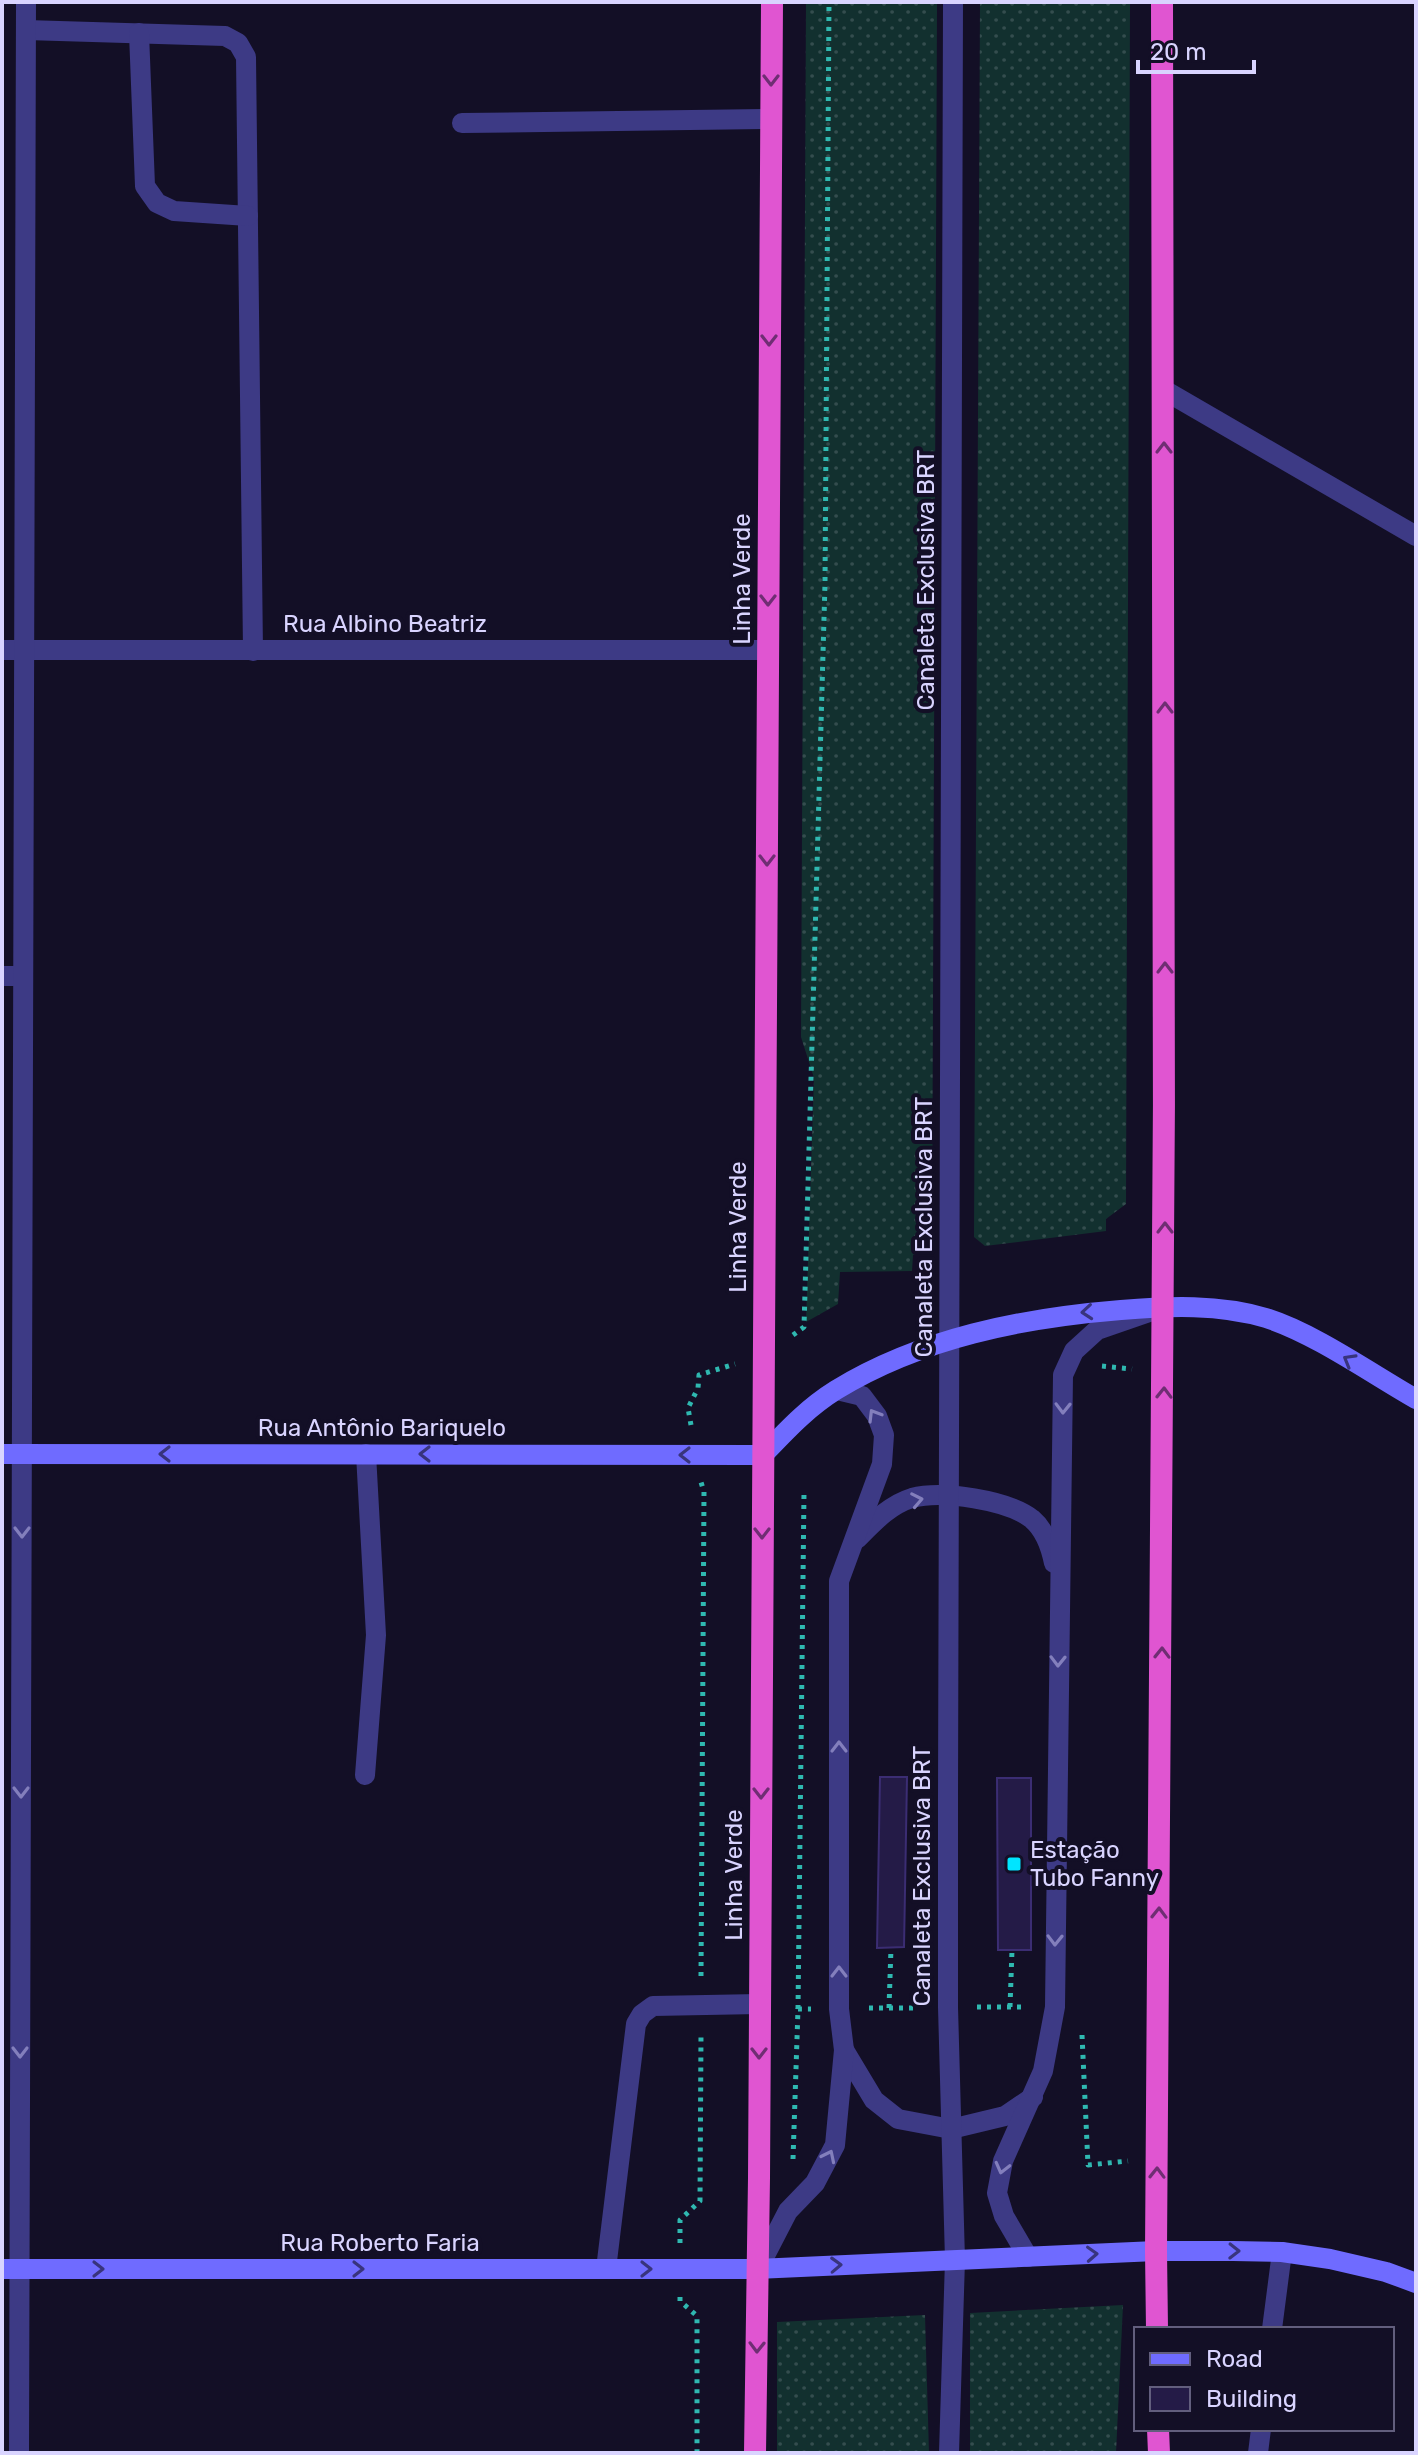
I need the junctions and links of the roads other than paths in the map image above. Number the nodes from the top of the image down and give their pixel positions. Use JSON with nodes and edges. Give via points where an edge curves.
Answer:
{"nodes":[{"id":1,"x":26,"y":2,"type":"edge"},
{"id":2,"x":772,"y":2,"type":"edge"},
{"id":3,"x":953,"y":2,"type":"edge"},
{"id":4,"x":1162,"y":2,"type":"edge"},
{"id":5,"x":26,"y":30,"type":"junction"},
{"id":6,"x":139,"y":33,"type":"junction"},
{"id":7,"x":771,"y":119,"type":"junction"},
{"id":8,"x":462,"y":123,"type":"dead end"},
{"id":9,"x":248,"y":216,"type":"junction"},
{"id":10,"x":1164,"y":390,"type":"junction"},
{"id":11,"x":1416,"y":536,"type":"edge"},
{"id":12,"x":2,"y":650,"type":"edge"},
{"id":13,"x":24,"y":650,"type":"junction"},
{"id":14,"x":768,"y":650,"type":"junction"},
{"id":15,"x":253,"y":651,"type":"junction"},
{"id":16,"x":2,"y":976,"type":"edge"},
{"id":17,"x":23,"y":976,"type":"junction"},
{"id":18,"x":1165,"y":1306,"type":"junction"},
{"id":19,"x":949,"y":1339,"type":"junction"},
{"id":20,"x":837,"y":1390,"type":"junction"},
{"id":21,"x":1416,"y":1399,"type":"edge"},
{"id":22,"x":12,"y":1454,"type":"edge"},
{"id":23,"x":366,"y":1454,"type":"junction"},
{"id":24,"x":763,"y":1455,"type":"junction"},
{"id":25,"x":948,"y":1496,"type":"junction"},
{"id":26,"x":854,"y":1541,"type":"junction"},
{"id":27,"x":1059,"y":1583,"type":"junction"},
{"id":28,"x":365,"y":1775,"type":"dead end"},
{"id":29,"x":759,"y":2004,"type":"junction"},
{"id":30,"x":844,"y":2050,"type":"junction"},
{"id":31,"x":1033,"y":2097,"type":"junction"},
{"id":32,"x":951,"y":2129,"type":"junction"},
{"id":33,"x":1156,"y":2251,"type":"junction"},
{"id":34,"x":1282,"y":2252,"type":"junction"},
{"id":35,"x":1028,"y":2257,"type":"junction"},
{"id":36,"x":955,"y":2260,"type":"junction"},
{"id":37,"x":11,"y":2269,"type":"edge"},
{"id":38,"x":606,"y":2269,"type":"junction"},
{"id":39,"x":758,"y":2269,"type":"junction"},
{"id":40,"x":1416,"y":2283,"type":"edge"},
{"id":41,"x":1157,"y":2327,"type":"edge"},
{"id":42,"x":1272,"y":2327,"type":"edge"},
{"id":43,"x":1158,"y":2431,"type":"edge"},
{"id":44,"x":1261,"y":2431,"type":"edge"},
{"id":45,"x":19,"y":2453,"type":"edge"},
{"id":46,"x":755,"y":2453,"type":"edge"},
{"id":47,"x":949,"y":2453,"type":"edge"},
{"id":48,"x":1159,"y":2453,"type":"edge"},
{"id":49,"x":1258,"y":2453,"type":"edge"}],
"edges":[{"from":1,"to":5,"type":"street"},
{"from":2,"to":7,"type":"highway","name":"Linha Verde","one_way":true},
{"from":3,"to":19,"type":"street","name":"Canaleta Exclusiva BRT"},
{"from":4,"to":10,"type":"highway"},
{"from":5,"to":6,"type":"street"},
{"from":5,"to":13,"type":"street"},
{"from":6,"to":9,"type":"street","via":[[145,186],[157,203],[174,211]]},
{"from":6,"to":9,"type":"street","via":[[225,36],[238,43],[246,57]]},
{"from":7,"to":8,"type":"street"},
{"from":7,"to":14,"type":"highway","name":"Linha Verde","one_way":true},
{"from":9,"to":15,"type":"street"},
{"from":10,"to":11,"type":"street"},
{"from":18,"to":10,"type":"highway","one_way":true},
{"from":12,"to":13,"type":"street","name":"Rua Albino Beatriz"},
{"from":13,"to":15,"type":"street","name":"Rua Albino Beatriz"},
{"from":13,"to":17,"type":"street"},
{"from":14,"to":15,"type":"street","name":"Rua Albino Beatriz"},
{"from":14,"to":24,"type":"highway","name":"Linha Verde","one_way":true},
{"from":16,"to":17,"type":"street"},
{"from":17,"to":22,"type":"street"},
{"from":18,"to":19,"type":"main road","one_way":true,"via":[[1075,1313]]},
{"from":21,"to":18,"type":"main road","one_way":true,"via":[[1266,1318]]},
{"from":18,"to":27,"type":"street","one_way":true,"via":[[1097,1330],[1074,1351],[1063,1375]]},
{"from":33,"to":18,"type":"highway","one_way":true},
{"from":19,"to":20,"type":"main road"},
{"from":19,"to":25,"type":"street","name":"Canaleta Exclusiva BRT"},
{"from":20,"to":24,"type":"main road","via":[[803,1413]]},
{"from":26,"to":20,"type":"street","one_way":true,"via":[[882,1464],[884,1435],[862,1396]]},
{"from":23,"to":22,"type":"main road","name":"Rua Antônio Bariquelo","one_way":true},
{"from":22,"to":37,"type":"street","one_way":true},
{"from":24,"to":23,"type":"main road","name":"Rua Antônio Bariquelo","one_way":true},
{"from":23,"to":28,"type":"street","via":[[376,1635]]},
{"from":24,"to":29,"type":"highway","name":"Linha Verde","one_way":true},
{"from":26,"to":25,"type":"street","one_way":true,"via":[[884,1512],[912,1498]]},
{"from":25,"to":27,"type":"street","via":[[994,1501],[1033,1520],[1050,1544]]},
{"from":25,"to":32,"type":"street","name":"Canaleta Exclusiva BRT"},
{"from":30,"to":26,"type":"street","one_way":true,"via":[[839,2009],[839,1581]]},
{"from":27,"to":31,"type":"street","one_way":true,"via":[[1055,2007]]},
{"from":29,"to":38,"type":"street","via":[[653,2006],[636,2024]]},
{"from":29,"to":39,"type":"highway","name":"Linha Verde","one_way":true},
{"from":30,"to":32,"type":"street","via":[[874,2100],[898,2119]]},
{"from":39,"to":30,"type":"street","one_way":true,"via":[[788,2211],[815,2183],[835,2145]]},
{"from":31,"to":32,"type":"street","via":[[1005,2116]]},
{"from":31,"to":35,"type":"street","one_way":true,"via":[[1003,2161],[997,2193]]},
{"from":32,"to":36,"type":"street","name":"Canaleta Exclusiva BRT"},
{"from":33,"to":34,"type":"main road","name":"Rua Roberto Faria","one_way":true},
{"from":35,"to":33,"type":"main road","name":"Rua Roberto Faria","one_way":true},
{"from":33,"to":41,"type":"highway"},
{"from":34,"to":40,"type":"main road","name":"Rua Roberto Faria"},
{"from":34,"to":42,"type":"street"},
{"from":35,"to":36,"type":"main road","name":"Rua Roberto Faria"},
{"from":39,"to":36,"type":"main road","name":"Rua Roberto Faria","one_way":true},
{"from":36,"to":47,"type":"street","name":"Canaleta Exclusiva BRT"},
{"from":37,"to":38,"type":"main road","name":"Rua Roberto Faria","one_way":true},
{"from":37,"to":45,"type":"street"},
{"from":38,"to":39,"type":"main road","name":"Rua Roberto Faria","one_way":true},
{"from":39,"to":46,"type":"highway","name":"Linha Verde","one_way":true},
{"from":43,"to":48,"type":"highway"},
{"from":44,"to":49,"type":"street"}]}
